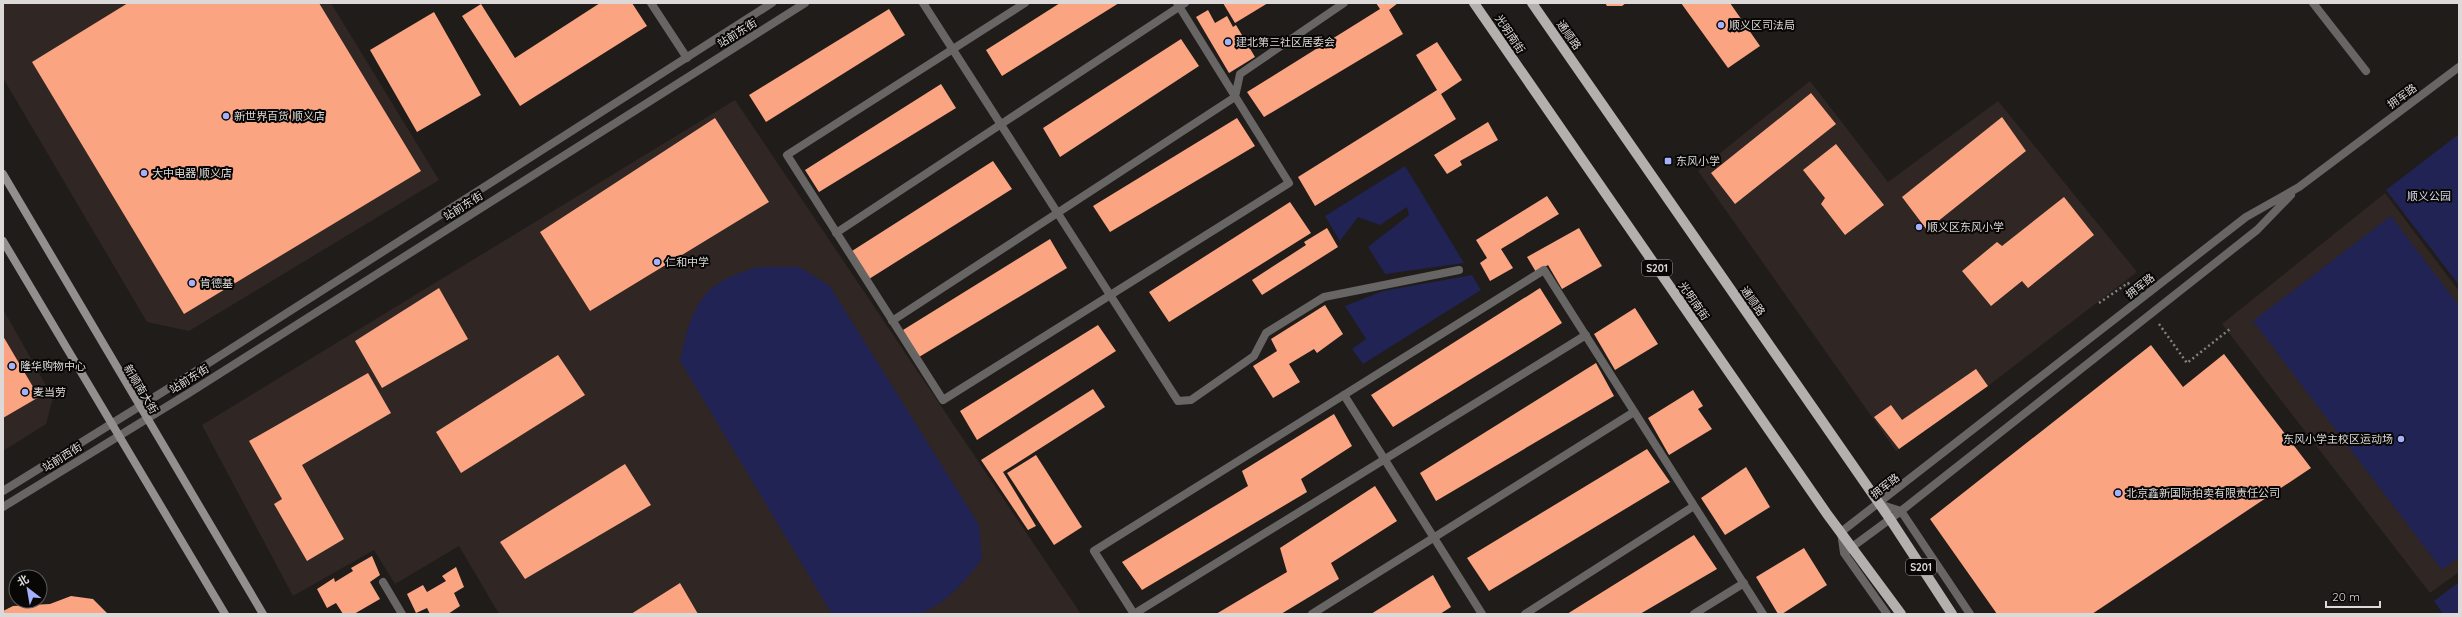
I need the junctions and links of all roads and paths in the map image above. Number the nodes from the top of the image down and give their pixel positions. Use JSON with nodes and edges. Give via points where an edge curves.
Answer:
{"nodes":[{"id":1,"x":651,"y":3,"type":"edge"},
{"id":2,"x":772,"y":3,"type":"edge"},
{"id":3,"x":805,"y":3,"type":"edge"},
{"id":4,"x":923,"y":3,"type":"edge"},
{"id":5,"x":1025,"y":3,"type":"edge"},
{"id":6,"x":1344,"y":3,"type":"edge"},
{"id":7,"x":1474,"y":3,"type":"edge"},
{"id":8,"x":1532,"y":3,"type":"edge"},
{"id":9,"x":2313,"y":3,"type":"edge"},
{"id":10,"x":1181,"y":4,"type":"edge"},
{"id":11,"x":953,"y":49,"type":"junction"},
{"id":12,"x":687,"y":58,"type":"junction"},
{"id":13,"x":2459,"y":67,"type":"edge"},
{"id":14,"x":2366,"y":71,"type":"dead end"},
{"id":15,"x":1235,"y":97,"type":"junction"},
{"id":16,"x":1001,"y":124,"type":"junction"},
{"id":17,"x":3,"y":174,"type":"edge"},
{"id":18,"x":2299,"y":187,"type":"junction"},
{"id":19,"x":1058,"y":213,"type":"junction"},
{"id":20,"x":836,"y":233,"type":"junction"},
{"id":21,"x":3,"y":241,"type":"edge"},
{"id":22,"x":1459,"y":270,"type":"dead end"},
{"id":23,"x":1110,"y":295,"type":"junction"},
{"id":24,"x":2137,"y":295,"type":"dead end"},
{"id":25,"x":2099,"y":303,"type":"dead end"},
{"id":26,"x":2155,"y":320,"type":"dead end"},
{"id":27,"x":892,"y":321,"type":"junction"},
{"id":28,"x":2230,"y":329,"type":"dead end"},
{"id":29,"x":1586,"y":335,"type":"junction"},
{"id":30,"x":1344,"y":395,"type":"junction"},
{"id":31,"x":138,"y":406,"type":"junction"},
{"id":32,"x":1634,"y":412,"type":"junction"},
{"id":33,"x":125,"y":414,"type":"joint"},
{"id":34,"x":146,"y":418,"type":"junction"},
{"id":35,"x":111,"y":422,"type":"junction"},
{"id":36,"x":133,"y":426,"type":"joint"},
{"id":37,"x":119,"y":435,"type":"junction"},
{"id":38,"x":1384,"y":459,"type":"junction"},
{"id":39,"x":3,"y":491,"type":"edge"},
{"id":40,"x":1879,"y":504,"type":"junction"},
{"id":41,"x":1694,"y":506,"type":"junction"},
{"id":42,"x":3,"y":507,"type":"edge"},
{"id":43,"x":1901,"y":511,"type":"junction"},
{"id":44,"x":1890,"y":519,"type":"junction"},
{"id":45,"x":1841,"y":532,"type":"junction"},
{"id":46,"x":1433,"y":538,"type":"junction"},
{"id":47,"x":1847,"y":550,"type":"junction"},
{"id":48,"x":383,"y":582,"type":"dead end"},
{"id":49,"x":1744,"y":583,"type":"junction"},
{"id":50,"x":225,"y":614,"type":"edge"},
{"id":51,"x":263,"y":614,"type":"edge"},
{"id":52,"x":402,"y":614,"type":"edge"},
{"id":53,"x":1134,"y":614,"type":"edge"},
{"id":54,"x":1312,"y":614,"type":"edge"},
{"id":55,"x":1482,"y":614,"type":"edge"},
{"id":56,"x":1525,"y":614,"type":"edge"},
{"id":57,"x":1694,"y":614,"type":"edge"},
{"id":58,"x":1763,"y":614,"type":"edge"},
{"id":59,"x":1887,"y":614,"type":"edge"},
{"id":60,"x":1901,"y":614,"type":"edge"},
{"id":61,"x":1952,"y":614,"type":"edge"},
{"id":62,"x":1970,"y":614,"type":"edge"}],
"edges":[{"from":1,"to":12,"type":"street"},
{"from":2,"to":12,"type":"street","name":"站前东街"},
{"from":3,"to":34,"type":"street","name":"站前东街"},
{"from":4,"to":11,"type":"street"},
{"from":5,"to":11,"type":"street"},
{"from":6,"to":15,"type":"street","via":[[1240,74]]},
{"from":7,"to":45,"type":"main road","name":"光明南街","number":"S201"},
{"from":8,"to":40,"type":"main road","name":"通顺路","number":"S201"},
{"from":9,"to":14,"type":"street"},
{"from":10,"to":15,"type":"street"},
{"from":10,"to":16,"type":"street"},
{"from":11,"to":16,"type":"street"},
{"from":11,"to":20,"type":"street","via":[[787,155]]},
{"from":12,"to":31,"type":"street","name":"站前东街"},
{"from":13,"to":18,"type":"street","name":"拥军路"},
{"from":15,"to":19,"type":"street"},
{"from":15,"to":23,"type":"street","via":[[1289,183]]},
{"from":16,"to":19,"type":"street"},
{"from":16,"to":20,"type":"street"},
{"from":17,"to":31,"type":"main road","name":"新顺南大街"},
{"from":18,"to":40,"type":"street","name":"拥军路","via":[[2246,217]]},
{"from":18,"to":43,"type":"street","via":[[2257,230]]},
{"from":19,"to":23,"type":"street"},
{"from":19,"to":27,"type":"street"},
{"from":20,"to":27,"type":"street"},
{"from":21,"to":35,"type":"main road"},
{"from":22,"to":23,"type":"street","via":[[1324,297],[1266,333],[1254,356],[1191,400],[1178,401]]},
{"from":23,"to":27,"type":"street","via":[[943,400]]},
{"from":24,"to":25,"type":"path","via":[[2128,283]]},
{"from":26,"to":28,"type":"path","via":[[2187,363]]},
{"from":29,"to":30,"type":"street","via":[[1544,270]]},
{"from":29,"to":32,"type":"street"},
{"from":29,"to":38,"type":"street"},
{"from":30,"to":38,"type":"street"},
{"from":30,"to":53,"type":"street","via":[[1094,551]]},
{"from":31,"to":33,"type":"street","name":"站前东街"},
{"from":31,"to":34,"type":"main road","name":"新顺南大街"},
{"from":32,"to":41,"type":"street"},
{"from":32,"to":46,"type":"street"},
{"from":33,"to":35,"type":"street","name":"站前西街"},
{"from":34,"to":36,"type":"street","name":"站前东街"},
{"from":34,"to":51,"type":"main road","name":"新顺南大街"},
{"from":35,"to":37,"type":"main road"},
{"from":35,"to":39,"type":"street","name":"站前西街"},
{"from":36,"to":37,"type":"street","name":"站前西街"},
{"from":37,"to":42,"type":"street","name":"站前西街"},
{"from":37,"to":50,"type":"main road"},
{"from":38,"to":46,"type":"street"},
{"from":38,"to":53,"type":"street"},
{"from":40,"to":43,"type":"street"},
{"from":40,"to":44,"type":"main road","name":"通顺路","number":"S201"},
{"from":40,"to":45,"type":"street","name":"拥军路"},
{"from":41,"to":49,"type":"street"},
{"from":41,"to":56,"type":"street"},
{"from":43,"to":44,"type":"street"},
{"from":43,"to":62,"type":"street"},
{"from":44,"to":47,"type":"street"},
{"from":44,"to":61,"type":"main road","name":"通顺路","number":"S201"},
{"from":45,"to":47,"type":"main road","number":"S201"},
{"from":46,"to":54,"type":"street"},
{"from":46,"to":55,"type":"street"},
{"from":47,"to":59,"type":"street"},
{"from":47,"to":60,"type":"main road","number":"S201"},
{"from":48,"to":52,"type":"street"},
{"from":49,"to":57,"type":"street"},
{"from":49,"to":58,"type":"street"}]}
